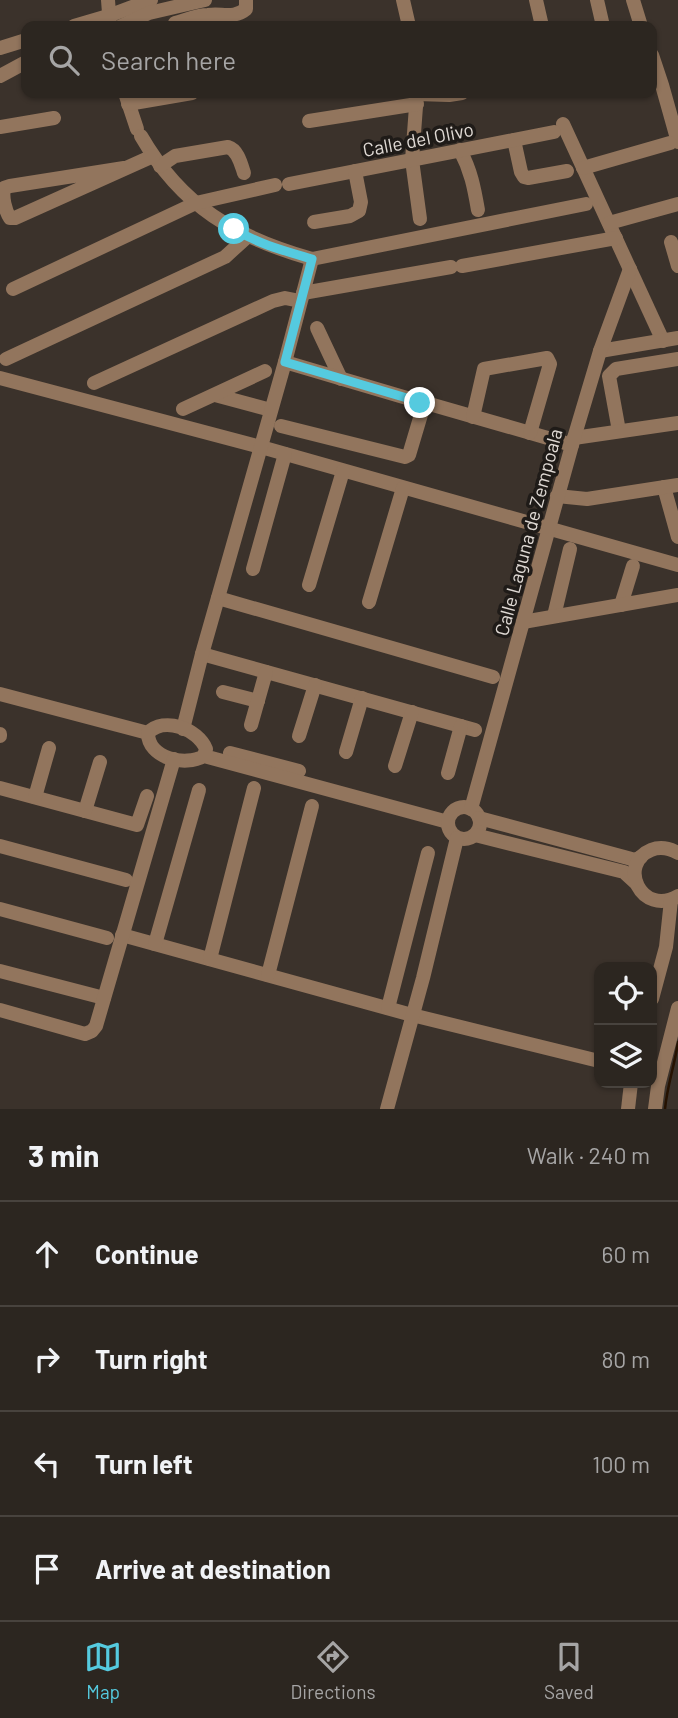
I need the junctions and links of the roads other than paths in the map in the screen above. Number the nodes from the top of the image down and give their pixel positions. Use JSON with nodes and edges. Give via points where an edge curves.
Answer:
{"nodes":[{"id":1,"x":108,"y":0,"type":"edge"},
{"id":2,"x":151,"y":0,"type":"edge"},
{"id":3,"x":205,"y":0,"type":"edge"},
{"id":4,"x":246,"y":0,"type":"edge"},
{"id":5,"x":404,"y":0,"type":"edge"},
{"id":6,"x":536,"y":0,"type":"edge"},
{"id":7,"x":597,"y":0,"type":"edge"},
{"id":8,"x":633,"y":0,"type":"edge"},
{"id":9,"x":109,"y":21,"type":"edge"},
{"id":10,"x":132,"y":21,"type":"edge"},
{"id":11,"x":183,"y":21,"type":"edge"},
{"id":12,"x":409,"y":21,"type":"edge"},
{"id":13,"x":541,"y":21,"type":"edge"},
{"id":14,"x":602,"y":21,"type":"edge"},
{"id":15,"x":640,"y":21,"type":"edge"},
{"id":16,"x":21,"y":42,"type":"edge"},
{"id":17,"x":0,"y":48,"type":"edge"},
{"id":18,"x":21,"y":65,"type":"edge"},
{"id":19,"x":657,"y":70,"type":"edge"},
{"id":20,"x":0,"y":76,"type":"edge"},
{"id":21,"x":126,"y":98,"type":"edge"},
{"id":22,"x":412,"y":98,"type":"edge"},
{"id":23,"x":417,"y":98,"type":"edge"},
{"id":24,"x":54,"y":118,"type":"dead end"},
{"id":25,"x":309,"y":121,"type":"dead end"},
{"id":26,"x":0,"y":127,"type":"edge"},
{"id":27,"x":514,"y":139,"type":"junction"},
{"id":28,"x":674,"y":142,"type":"edge"},
{"id":29,"x":460,"y":150,"type":"junction"},
{"id":30,"x":412,"y":160,"type":"junction"},
{"id":31,"x":156,"y":161,"type":"junction"},
{"id":32,"x":124,"y":168,"type":"junction"},
{"id":33,"x":583,"y":168,"type":"junction"},
{"id":34,"x":355,"y":171,"type":"junction"},
{"id":35,"x":567,"y":171,"type":"dead end"},
{"id":36,"x":244,"y":173,"type":"dead end"},
{"id":37,"x":196,"y":203,"type":"junction"},
{"id":38,"x":586,"y":204,"type":"dead end"},
{"id":39,"x":678,"y":204,"type":"edge"},
{"id":40,"x":478,"y":210,"type":"dead end"},
{"id":41,"x":421,"y":219,"type":"dead end"},
{"id":42,"x":314,"y":222,"type":"dead end"},
{"id":43,"x":609,"y":223,"type":"junction"},
{"id":44,"x":247,"y":237,"type":"junction"},
{"id":45,"x":616,"y":238,"type":"junction"},
{"id":46,"x":671,"y":242,"type":"dead end"},
{"id":47,"x":312,"y":259,"type":"junction"},
{"id":48,"x":678,"y":265,"type":"edge"},
{"id":49,"x":630,"y":269,"type":"junction"},
{"id":50,"x":13,"y":289,"type":"dead end"},
{"id":51,"x":302,"y":297,"type":"junction"},
{"id":52,"x":317,"y":328,"type":"dead end"},
{"id":53,"x":671,"y":339,"type":"edge"},
{"id":54,"x":600,"y":351,"type":"junction"},
{"id":55,"x":6,"y":359,"type":"dead end"},
{"id":56,"x":678,"y":359,"type":"edge"},
{"id":57,"x":285,"y":362,"type":"junction"},
{"id":58,"x":265,"y":372,"type":"dead end"},
{"id":59,"x":0,"y":378,"type":"edge"},
{"id":60,"x":341,"y":379,"type":"junction"},
{"id":61,"x":94,"y":383,"type":"dead end"},
{"id":62,"x":215,"y":395,"type":"junction"},
{"id":63,"x":433,"y":405,"type":"dead end"},
{"id":64,"x":183,"y":409,"type":"dead end"},
{"id":65,"x":271,"y":410,"type":"junction"},
{"id":66,"x":473,"y":417,"type":"junction"},
{"id":67,"x":678,"y":423,"type":"edge"},
{"id":68,"x":281,"y":426,"type":"dead end"},
{"id":69,"x":620,"y":431,"type":"junction"},
{"id":70,"x":530,"y":433,"type":"junction"},
{"id":71,"x":573,"y":441,"type":"junction"},
{"id":72,"x":261,"y":447,"type":"junction"},
{"id":73,"x":285,"y":454,"type":"junction"},
{"id":74,"x":343,"y":471,"type":"junction"},
{"id":75,"x":671,"y":486,"type":"edge"},
{"id":76,"x":403,"y":488,"type":"junction"},
{"id":77,"x":557,"y":496,"type":"junction"},
{"id":78,"x":548,"y":528,"type":"junction"},
{"id":79,"x":678,"y":537,"type":"edge"},
{"id":80,"x":570,"y":549,"type":"dead end"},
{"id":81,"x":678,"y":565,"type":"edge"},
{"id":82,"x":634,"y":566,"type":"dead end"},
{"id":83,"x":253,"y":569,"type":"dead end"},
{"id":84,"x":309,"y":585,"type":"dead end"},
{"id":85,"x":678,"y":595,"type":"edge"},
{"id":86,"x":218,"y":598,"type":"junction"},
{"id":87,"x":369,"y":602,"type":"dead end"},
{"id":88,"x":621,"y":605,"type":"junction"},
{"id":89,"x":554,"y":616,"type":"junction"},
{"id":90,"x":523,"y":622,"type":"junction"},
{"id":91,"x":202,"y":654,"type":"junction"},
{"id":92,"x":266,"y":672,"type":"junction"},
{"id":93,"x":493,"y":677,"type":"dead end"},
{"id":94,"x":315,"y":685,"type":"junction"},
{"id":95,"x":223,"y":692,"type":"dead end"},
{"id":96,"x":0,"y":694,"type":"edge"},
{"id":97,"x":362,"y":698,"type":"junction"},
{"id":98,"x":258,"y":701,"type":"junction"},
{"id":99,"x":412,"y":712,"type":"junction"},
{"id":100,"x":251,"y":725,"type":"dead end"},
{"id":101,"x":183,"y":729,"type":"junction"},
{"id":102,"x":148,"y":733,"type":"junction"},
{"id":103,"x":299,"y":736,"type":"dead end"},
{"id":104,"x":49,"y":748,"type":"dead end"},
{"id":105,"x":204,"y":751,"type":"junction"},
{"id":106,"x":346,"y":751,"type":"dead end"},
{"id":107,"x":174,"y":759,"type":"junction"},
{"id":108,"x":100,"y":762,"type":"dead end"},
{"id":109,"x":396,"y":766,"type":"dead end"},
{"id":110,"x":448,"y":773,"type":"dead end"},
{"id":111,"x":0,"y":788,"type":"edge"},
{"id":112,"x":254,"y":788,"type":"dead end"},
{"id":113,"x":199,"y":790,"type":"dead end"},
{"id":114,"x":147,"y":796,"type":"dead end"},
{"id":115,"x":35,"y":797,"type":"junction"},
{"id":116,"x":312,"y":806,"type":"dead end"},
{"id":117,"x":85,"y":811,"type":"junction"},
{"id":118,"x":475,"y":813,"type":"junction"},
{"id":119,"x":450,"y":818,"type":"junction"},
{"id":120,"x":475,"y":835,"type":"junction"},
{"id":121,"x":457,"y":838,"type":"junction"},
{"id":122,"x":0,"y":846,"type":"edge"},
{"id":123,"x":428,"y":853,"type":"dead end"},
{"id":124,"x":678,"y":853,"type":"edge"},
{"id":125,"x":641,"y":857,"type":"junction"},
{"id":126,"x":126,"y":880,"type":"dead end"},
{"id":127,"x":636,"y":883,"type":"junction"},
{"id":128,"x":674,"y":898,"type":"edge"},
{"id":129,"x":0,"y":909,"type":"edge"},
{"id":130,"x":122,"y":935,"type":"junction"},
{"id":131,"x":107,"y":938,"type":"dead end"},
{"id":132,"x":155,"y":944,"type":"junction"},
{"id":133,"x":210,"y":959,"type":"junction"},
{"id":134,"x":0,"y":971,"type":"edge"},
{"id":135,"x":268,"y":975,"type":"junction"},
{"id":136,"x":657,"y":980,"type":"edge"},
{"id":137,"x":104,"y":998,"type":"junction"},
{"id":138,"x":388,"y":1008,"type":"junction"},
{"id":139,"x":678,"y":1008,"type":"edge"},
{"id":140,"x":0,"y":1010,"type":"edge"},
{"id":141,"x":412,"y":1015,"type":"junction"},
{"id":142,"x":594,"y":1060,"type":"edge"},
{"id":143,"x":630,"y":1088,"type":"edge"},
{"id":144,"x":387,"y":1109,"type":"edge"},
{"id":145,"x":628,"y":1109,"type":"edge"},
{"id":146,"x":655,"y":1109,"type":"edge"}],
"edges":[{"from":1,"to":9,"type":"street"},
{"from":2,"to":9,"type":"street"},
{"from":3,"to":10,"type":"street"},
{"from":4,"to":11,"type":"street","via":[[241,13]]},
{"from":5,"to":12,"type":"street"},
{"from":6,"to":13,"type":"street"},
{"from":7,"to":14,"type":"street"},
{"from":8,"to":15,"type":"street"},
{"from":16,"to":17,"type":"street"},
{"from":18,"to":20,"type":"street"},
{"from":19,"to":28,"type":"street"},
{"from":21,"to":31,"type":"street"},
{"from":22,"to":25,"type":"street"},
{"from":23,"to":30,"type":"street"},
{"from":24,"to":26,"type":"street"},
{"from":27,"to":29,"type":"street","name":"Calle del Olivo"},
{"from":27,"to":33,"type":"street","name":"Calle del Olivo","via":[[559,128]]},
{"from":27,"to":35,"type":"street","via":[[524,177]]},
{"from":28,"to":33,"type":"street"},
{"from":29,"to":30,"type":"street","name":"Calle del Olivo"},
{"from":29,"to":40,"type":"street"},
{"from":30,"to":34,"type":"street","name":"Calle del Olivo"},
{"from":30,"to":41,"type":"street"},
{"from":31,"to":32,"type":"street"},
{"from":31,"to":36,"type":"street","via":[[228,147],[235,151]]},
{"from":31,"to":37,"type":"street"},
{"from":32,"to":32,"type":"street","via":[[15,218],[7,213],[4,188]]},
{"from":33,"to":43,"type":"street"},
{"from":34,"to":37,"type":"street","name":"Calle del Olivo"},
{"from":34,"to":42,"type":"street","via":[[362,202],[359,211]]},
{"from":37,"to":44,"type":"street"},
{"from":37,"to":50,"type":"street","name":"Calle del Olivo"},
{"from":38,"to":47,"type":"street"},
{"from":39,"to":43,"type":"street"},
{"from":43,"to":45,"type":"street"},
{"from":44,"to":47,"type":"street"},
{"from":44,"to":55,"type":"street","via":[[225,257]]},
{"from":45,"to":49,"type":"street"},
{"from":45,"to":51,"type":"street"},
{"from":46,"to":48,"type":"street"},
{"from":47,"to":51,"type":"street"},
{"from":49,"to":53,"type":"street"},
{"from":49,"to":54,"type":"street","name":"Calle Laguna de Zempoala"},
{"from":51,"to":57,"type":"street"},
{"from":51,"to":61,"type":"street","via":[[273,301]]},
{"from":52,"to":60,"type":"street"},
{"from":53,"to":54,"type":"street"},
{"from":54,"to":71,"type":"street","name":"Calle Laguna de Zempoala"},
{"from":56,"to":69,"type":"street","via":[[612,372],[609,376]]},
{"from":57,"to":60,"type":"street"},
{"from":57,"to":65,"type":"street"},
{"from":58,"to":62,"type":"street"},
{"from":59,"to":72,"type":"street"},
{"from":60,"to":68,"type":"street","via":[[420,403],[423,408],[409,455],[401,457]]},
{"from":62,"to":64,"type":"street"},
{"from":62,"to":65,"type":"street"},
{"from":63,"to":66,"type":"street"},
{"from":65,"to":72,"type":"street"},
{"from":66,"to":70,"type":"street"},
{"from":66,"to":70,"type":"street","via":[[484,369],[547,358],[550,364]]},
{"from":67,"to":69,"type":"street"},
{"from":69,"to":71,"type":"street"},
{"from":70,"to":71,"type":"street"},
{"from":71,"to":77,"type":"street","name":"Calle Laguna de Zempoala"},
{"from":72,"to":73,"type":"street"},
{"from":72,"to":86,"type":"street"},
{"from":73,"to":74,"type":"street"},
{"from":73,"to":83,"type":"street"},
{"from":74,"to":76,"type":"street"},
{"from":74,"to":84,"type":"street"},
{"from":75,"to":77,"type":"street","via":[[587,499]]},
{"from":75,"to":79,"type":"street"},
{"from":76,"to":78,"type":"street"},
{"from":76,"to":87,"type":"street"},
{"from":77,"to":78,"type":"street","name":"Calle Laguna de Zempoala"},
{"from":78,"to":81,"type":"street"},
{"from":78,"to":90,"type":"street","name":"Calle Laguna de Zempoala"},
{"from":80,"to":89,"type":"street"},
{"from":82,"to":88,"type":"street"},
{"from":85,"to":88,"type":"street"},
{"from":86,"to":91,"type":"street"},
{"from":86,"to":93,"type":"street"},
{"from":88,"to":89,"type":"street"},
{"from":89,"to":90,"type":"street"},
{"from":90,"to":118,"type":"street","name":"Calle Laguna de Zempoala"},
{"from":91,"to":92,"type":"street"},
{"from":91,"to":101,"type":"street"},
{"from":92,"to":94,"type":"street"},
{"from":92,"to":98,"type":"street"},
{"from":94,"to":97,"type":"street"},
{"from":94,"to":103,"type":"street"},
{"from":95,"to":98,"type":"street"},
{"from":96,"to":102,"type":"street"},
{"from":97,"to":99,"type":"street"},
{"from":97,"to":106,"type":"street"},
{"from":98,"to":100,"type":"street"},
{"from":99,"to":109,"type":"street"},
{"from":99,"to":110,"type":"street","via":[[468,728]]},
{"from":101,"to":102,"type":"street","via":[[156,726]]},
{"from":101,"to":105,"type":"street","via":[[199,737]]},
{"from":102,"to":107,"type":"street","via":[[150,744]]},
{"from":104,"to":115,"type":"street"},
{"from":105,"to":107,"type":"street","via":[[190,761]]},
{"from":105,"to":119,"type":"street"},
{"from":107,"to":130,"type":"street"},
{"from":108,"to":117,"type":"street"},
{"from":111,"to":115,"type":"street"},
{"from":112,"to":133,"type":"street"},
{"from":113,"to":132,"type":"street"},
{"from":114,"to":117,"type":"street","via":[[137,825]]},
{"from":115,"to":117,"type":"street"},
{"from":116,"to":135,"type":"street"},
{"from":118,"to":119,"type":"street","via":[[459,808]]},
{"from":118,"to":120,"type":"street","via":[[480,824]]},
{"from":118,"to":125,"type":"street","via":[[635,860]]},
{"from":119,"to":121,"type":"street","via":[[449,828]]},
{"from":120,"to":121,"type":"street"},
{"from":120,"to":127,"type":"street","via":[[624,872]]},
{"from":121,"to":141,"type":"street"},
{"from":122,"to":126,"type":"street"},
{"from":123,"to":138,"type":"street"},
{"from":124,"to":125,"type":"street","via":[[660,848]]},
{"from":125,"to":127,"type":"street"},
{"from":127,"to":128,"type":"street","via":[[650,899]]},
{"from":128,"to":136,"type":"street"},
{"from":129,"to":131,"type":"street"},
{"from":130,"to":132,"type":"street"},
{"from":130,"to":137,"type":"street"},
{"from":132,"to":133,"type":"street"},
{"from":133,"to":135,"type":"street"},
{"from":134,"to":137,"type":"street"},
{"from":135,"to":138,"type":"street"},
{"from":137,"to":140,"type":"street","via":[[96,1026],[85,1034]]},
{"from":138,"to":141,"type":"street"},
{"from":139,"to":146,"type":"street"},
{"from":141,"to":142,"type":"street"},
{"from":141,"to":144,"type":"street"},
{"from":143,"to":145,"type":"street"}]}
